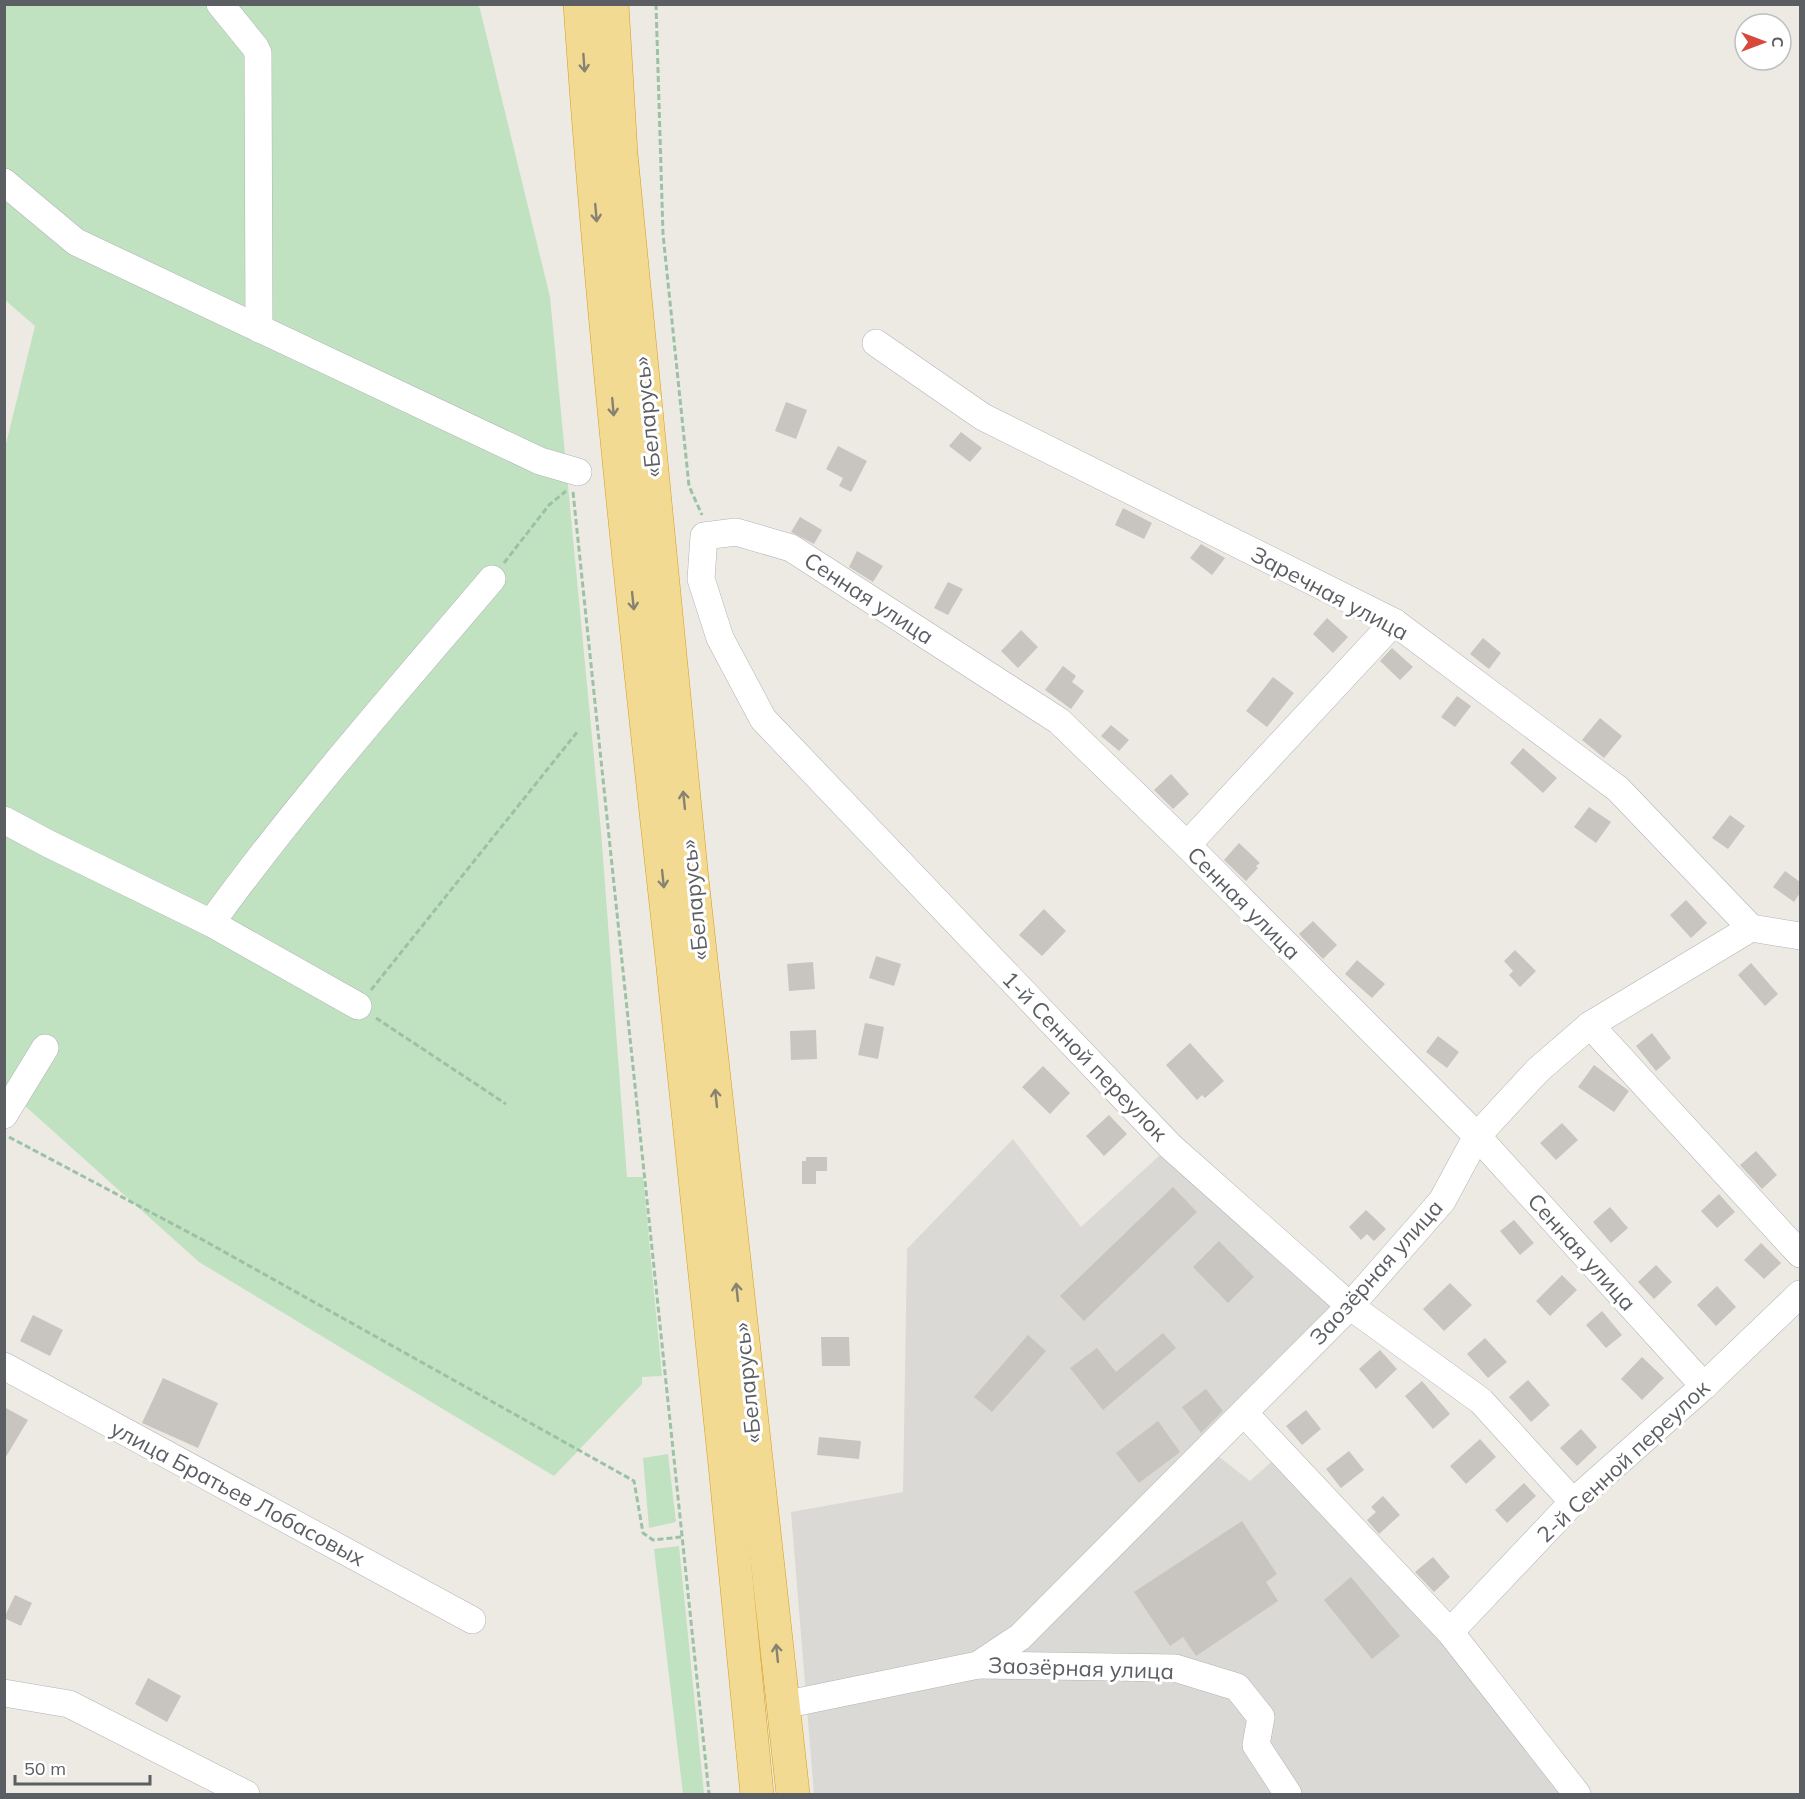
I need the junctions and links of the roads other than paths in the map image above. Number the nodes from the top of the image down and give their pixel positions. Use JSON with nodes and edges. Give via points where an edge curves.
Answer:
{"nodes":[{"id":1,"x":220,"y":4,"type":"edge"},
{"id":2,"x":580,"y":4,"type":"edge"},
{"id":3,"x":612,"y":4,"type":"edge"},
{"id":4,"x":4,"y":182,"type":"edge"},
{"id":5,"x":259,"y":329,"type":"junction"},
{"id":6,"x":876,"y":343,"type":"dead end"},
{"id":7,"x":578,"y":472,"type":"dead end"},
{"id":8,"x":708,"y":536,"type":"joint"},
{"id":9,"x":492,"y":579,"type":"road end"},
{"id":10,"x":1394,"y":622,"type":"junction"},
{"id":11,"x":4,"y":820,"type":"edge"},
{"id":12,"x":1187,"y":845,"type":"junction"},
{"id":13,"x":211,"y":923,"type":"junction"},
{"id":14,"x":1751,"y":928,"type":"junction"},
{"id":15,"x":1800,"y":936,"type":"edge"},
{"id":16,"x":358,"y":1006,"type":"road end"},
{"id":17,"x":1590,"y":1025,"type":"junction"},
{"id":18,"x":45,"y":1048,"type":"dead end"},
{"id":19,"x":4,"y":1115,"type":"edge"},
{"id":20,"x":1477,"y":1136,"type":"junction"},
{"id":21,"x":1800,"y":1254,"type":"edge"},
{"id":22,"x":1800,"y":1294,"type":"edge"},
{"id":23,"x":1350,"y":1306,"type":"junction"},
{"id":24,"x":4,"y":1366,"type":"edge"},
{"id":25,"x":1704,"y":1386,"type":"junction"},
{"id":26,"x":1244,"y":1413,"type":"junction"},
{"id":27,"x":1573,"y":1502,"type":"junction"},
{"id":28,"x":472,"y":1620,"type":"dead end"},
{"id":29,"x":1450,"y":1632,"type":"junction"},
{"id":30,"x":978,"y":1665,"type":"junction"},
{"id":31,"x":4,"y":1693,"type":"edge"},
{"id":32,"x":783,"y":1705,"type":"junction"},
{"id":33,"x":246,"y":1794,"type":"edge"},
{"id":34,"x":757,"y":1794,"type":"edge"},
{"id":35,"x":793,"y":1794,"type":"edge"},
{"id":36,"x":1288,"y":1794,"type":"edge"},
{"id":37,"x":1577,"y":1794,"type":"edge"}],
"edges":[{"from":1,"to":5,"type":"street","via":[[258,53]]},
{"from":2,"to":34,"type":"highway","name":"«Беларусь»","one_way":true,"via":[[617,453],[722,1418]]},
{"from":32,"to":3,"type":"highway","name":"«Беларусь»","one_way":true,"via":[[690,859],[622,166]]},
{"from":4,"to":5,"type":"street","via":[[76,242]]},
{"from":5,"to":7,"type":"street","via":[[540,461]]},
{"from":6,"to":10,"type":"street","name":"Заречная улица","via":[[983,417]]},
{"from":8,"to":12,"type":"street","name":"Сенная улица","via":[[736,532],[791,548],[1059,721]]},
{"from":8,"to":23,"type":"street","name":"1-й Сенной переулок","via":[[701,579],[704,589],[720,638],[763,719],[1170,1146]]},
{"from":9,"to":13,"type":"street","via":[[358,735]]},
{"from":10,"to":12,"type":"street"},
{"from":10,"to":14,"type":"street","name":"Заречная улица","via":[[1618,789]]},
{"from":11,"to":13,"type":"street"},
{"from":12,"to":20,"type":"street","name":"Сенная улица"},
{"from":13,"to":16,"type":"street"},
{"from":14,"to":15,"type":"street"},
{"from":14,"to":17,"type":"street","name":"Заозёрная улица"},
{"from":17,"to":20,"type":"street","name":"Заозёрная улица","via":[[1538,1071]]},
{"from":17,"to":21,"type":"street"},
{"from":18,"to":19,"type":"street"},
{"from":20,"to":23,"type":"street","name":"Заозёрная улица","via":[[1442,1200]]},
{"from":20,"to":25,"type":"street","name":"Сенная улица"},
{"from":22,"to":25,"type":"street","name":"2-й Сенной переулок"},
{"from":23,"to":26,"type":"street","name":"Заозёрная улица"},
{"from":23,"to":27,"type":"street","name":"1-й Сенной переулок","via":[[1481,1401]]},
{"from":24,"to":28,"type":"street","name":"улица Братьев Лобасовых"},
{"from":25,"to":27,"type":"street","name":"2-й Сенной переулок"},
{"from":26,"to":29,"type":"street"},
{"from":26,"to":30,"type":"street","name":"Заозёрная улица","via":[[1020,1637]]},
{"from":27,"to":29,"type":"street","name":"2-й Сенной переулок"},
{"from":29,"to":37,"type":"street"},
{"from":30,"to":32,"type":"street","name":"Заозёрная улица"},
{"from":30,"to":36,"type":"street","name":"Заозёрная улица","via":[[1175,1668],[1237,1687],[1261,1717],[1256,1745]]},
{"from":31,"to":33,"type":"street","via":[[69,1704]]},
{"from":32,"to":35,"type":"highway","name":"«Беларусь»"}]}
